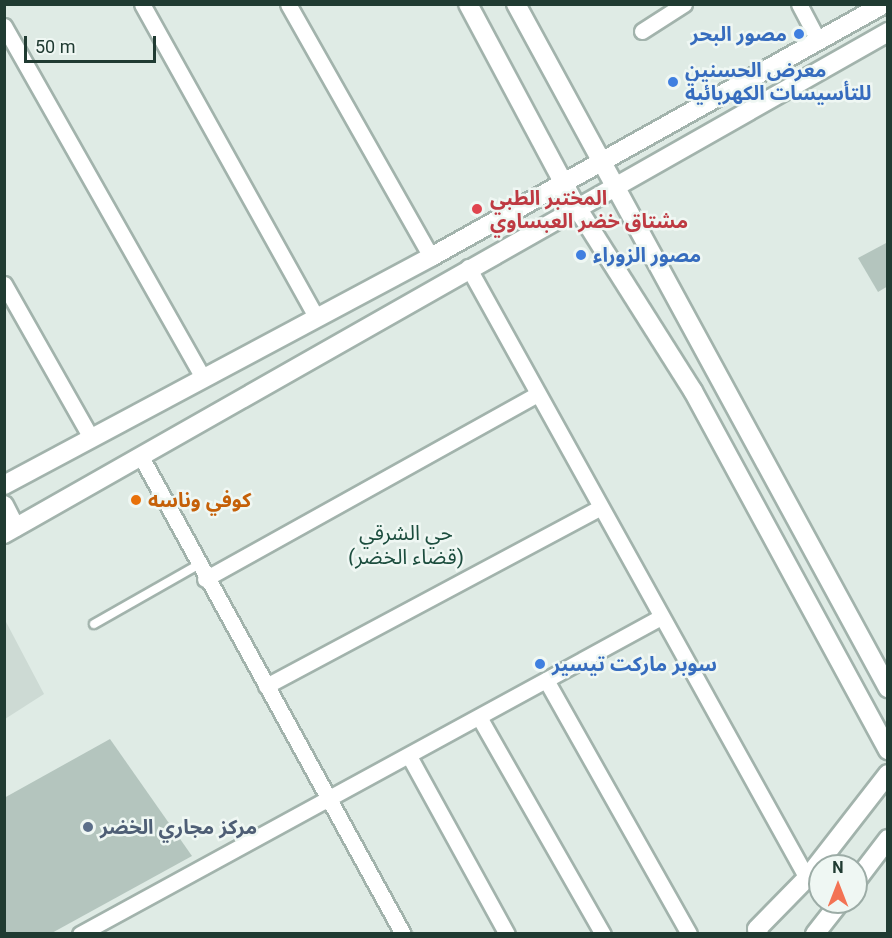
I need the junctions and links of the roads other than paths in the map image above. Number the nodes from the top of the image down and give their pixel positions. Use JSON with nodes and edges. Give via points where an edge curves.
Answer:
{"nodes":[{"id":1,"x":142,"y":4,"type":"edge"},
{"id":2,"x":288,"y":4,"type":"edge"},
{"id":3,"x":468,"y":4,"type":"edge"},
{"id":4,"x":516,"y":4,"type":"edge"},
{"id":5,"x":684,"y":4,"type":"edge"},
{"id":6,"x":799,"y":4,"type":"edge"},
{"id":7,"x":884,"y":4,"type":"edge"},
{"id":8,"x":4,"y":26,"type":"edge"},
{"id":9,"x":642,"y":31,"type":"dead end"},
{"id":10,"x":888,"y":32,"type":"edge"},
{"id":11,"x":818,"y":40,"type":"junction"},
{"id":12,"x":599,"y":164,"type":"junction"},
{"id":13,"x":563,"y":184,"type":"junction"},
{"id":14,"x":612,"y":187,"type":"junction"},
{"id":15,"x":576,"y":206,"type":"junction"},
{"id":16,"x":431,"y":257,"type":"junction"},
{"id":17,"x":468,"y":267,"type":"junction"},
{"id":18,"x":4,"y":284,"type":"edge"},
{"id":19,"x":316,"y":317,"type":"junction"},
{"id":20,"x":203,"y":378,"type":"junction"},
{"id":21,"x":537,"y":394,"type":"junction"},
{"id":22,"x":91,"y":438,"type":"junction"},
{"id":23,"x":140,"y":455,"type":"junction"},
{"id":24,"x":4,"y":485,"type":"edge"},
{"id":25,"x":4,"y":505,"type":"edge"},
{"id":26,"x":600,"y":508,"type":"junction"},
{"id":27,"x":10,"y":530,"type":"edge"},
{"id":28,"x":198,"y":565,"type":"junction"},
{"id":29,"x":205,"y":579,"type":"junction"},
{"id":30,"x":661,"y":617,"type":"junction"},
{"id":31,"x":94,"y":624,"type":"dead end"},
{"id":32,"x":546,"y":680,"type":"junction"},
{"id":33,"x":266,"y":686,"type":"junction"},
{"id":34,"x":888,"y":688,"type":"edge"},
{"id":35,"x":479,"y":717,"type":"junction"},
{"id":36,"x":888,"y":750,"type":"edge"},
{"id":37,"x":409,"y":756,"type":"junction"},
{"id":38,"x":888,"y":774,"type":"edge"},
{"id":39,"x":330,"y":798,"type":"junction"},
{"id":40,"x":888,"y":839,"type":"edge"},
{"id":41,"x":868,"y":865,"type":"edge"},
{"id":42,"x":807,"y":878,"type":"junction"},
{"id":43,"x":830,"y":914,"type":"edge"},
{"id":44,"x":756,"y":932,"type":"edge"},
{"id":45,"x":80,"y":933,"type":"edge"},
{"id":46,"x":403,"y":933,"type":"edge"},
{"id":47,"x":507,"y":933,"type":"edge"},
{"id":48,"x":603,"y":933,"type":"edge"},
{"id":49,"x":689,"y":933,"type":"edge"},
{"id":50,"x":815,"y":933,"type":"edge"}],
"edges":[{"from":1,"to":19,"type":"street"},
{"from":2,"to":16,"type":"street"},
{"from":3,"to":13,"type":"main road"},
{"from":4,"to":12,"type":"main road"},
{"from":5,"to":9,"type":"street"},
{"from":6,"to":11,"type":"street"},
{"from":7,"to":11,"type":"main road"},
{"from":8,"to":20,"type":"street"},
{"from":10,"to":14,"type":"main road"},
{"from":11,"to":12,"type":"main road"},
{"from":12,"to":13,"type":"main road"},
{"from":12,"to":14,"type":"main road"},
{"from":13,"to":15,"type":"main road"},
{"from":13,"to":16,"type":"main road"},
{"from":14,"to":15,"type":"main road"},
{"from":14,"to":34,"type":"main road"},
{"from":15,"to":17,"type":"main road"},
{"from":15,"to":36,"type":"main road","via":[[693,391]]},
{"from":16,"to":19,"type":"main road"},
{"from":17,"to":21,"type":"street"},
{"from":17,"to":23,"type":"main road"},
{"from":18,"to":22,"type":"street"},
{"from":19,"to":20,"type":"main road"},
{"from":20,"to":22,"type":"main road"},
{"from":21,"to":26,"type":"street"},
{"from":21,"to":29,"type":"street"},
{"from":22,"to":24,"type":"main road"},
{"from":23,"to":27,"type":"main road"},
{"from":23,"to":28,"type":"street"},
{"from":25,"to":27,"type":"main road"},
{"from":26,"to":30,"type":"street"},
{"from":26,"to":33,"type":"street"},
{"from":28,"to":29,"type":"street"},
{"from":28,"to":31,"type":"lane"},
{"from":29,"to":33,"type":"street"},
{"from":30,"to":32,"type":"street"},
{"from":30,"to":42,"type":"street"},
{"from":32,"to":35,"type":"street"},
{"from":32,"to":49,"type":"street"},
{"from":33,"to":39,"type":"street"},
{"from":35,"to":37,"type":"street"},
{"from":35,"to":48,"type":"street"},
{"from":37,"to":39,"type":"street"},
{"from":37,"to":47,"type":"street"},
{"from":38,"to":42,"type":"main road"},
{"from":39,"to":45,"type":"street"},
{"from":39,"to":46,"type":"street"},
{"from":40,"to":41,"type":"main road"},
{"from":42,"to":44,"type":"main road"},
{"from":43,"to":50,"type":"main road"}]}
